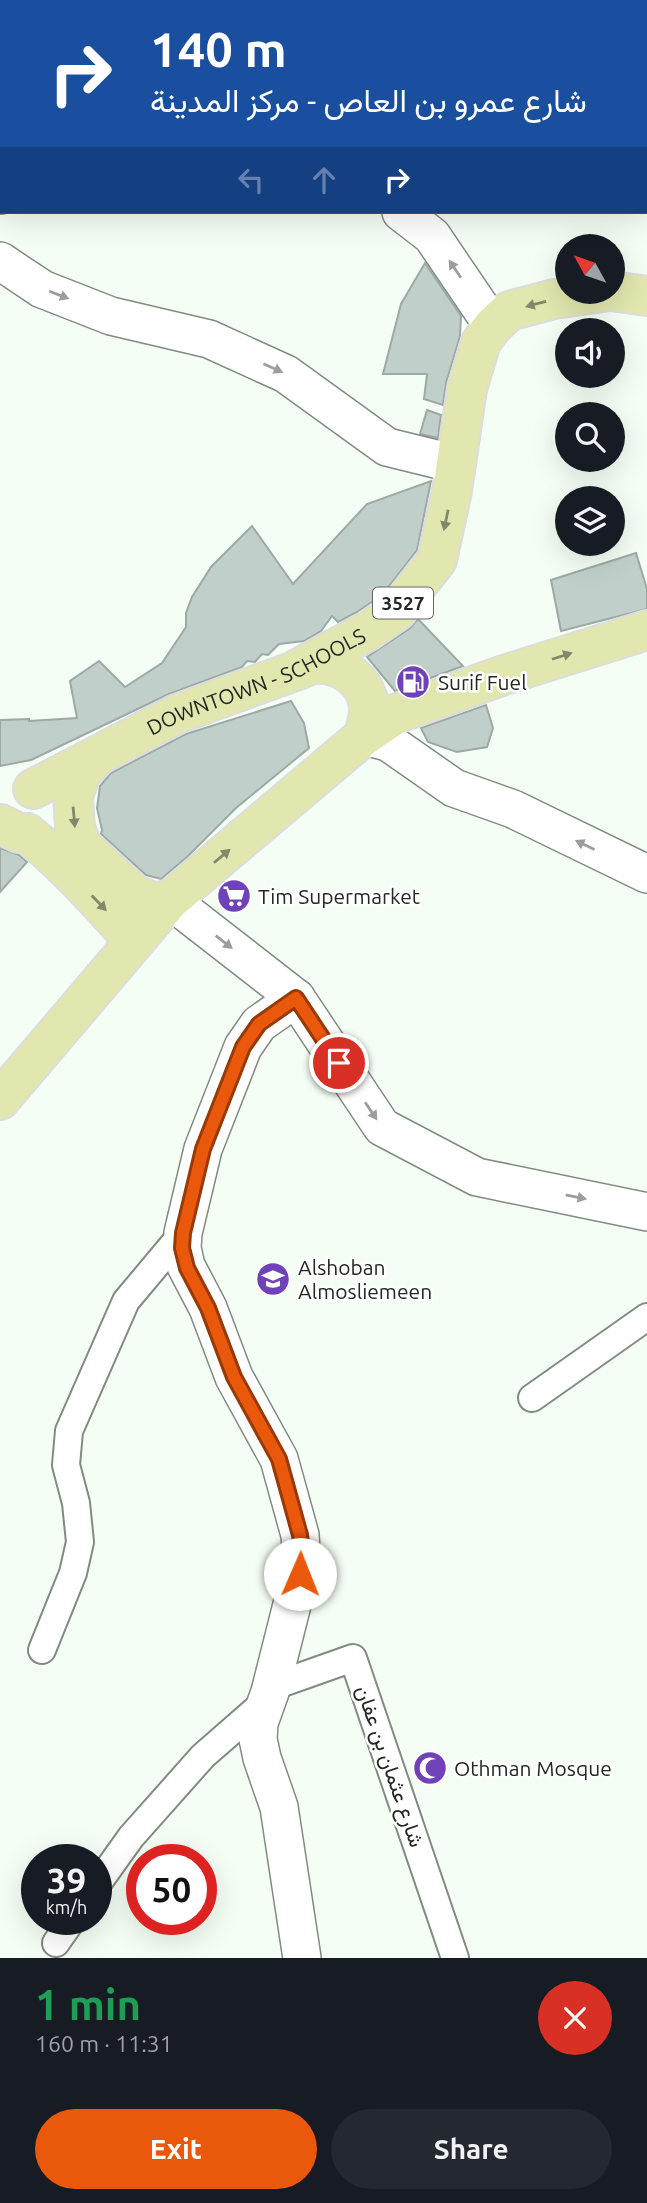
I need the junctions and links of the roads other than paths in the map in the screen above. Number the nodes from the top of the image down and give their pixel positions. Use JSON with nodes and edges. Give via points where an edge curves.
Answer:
{"nodes":[{"id":1,"x":404,"y":214,"type":"edge"},
{"id":2,"x":0,"y":261,"type":"edge"},
{"id":3,"x":625,"y":293,"type":"edge"},
{"id":4,"x":647,"y":296,"type":"edge"},
{"id":5,"x":555,"y":299,"type":"edge"},
{"id":6,"x":493,"y":326,"type":"junction"},
{"id":7,"x":456,"y":464,"type":"junction"},
{"id":8,"x":647,"y":630,"type":"edge"},
{"id":9,"x":292,"y":671,"type":"junction"},
{"id":10,"x":364,"y":736,"type":"junction"},
{"id":11,"x":97,"y":756,"type":"junction"},
{"id":12,"x":9,"y":812,"type":"edge"},
{"id":13,"x":647,"y":874,"type":"edge"},
{"id":14,"x":170,"y":900,"type":"junction"},
{"id":15,"x":134,"y":941,"type":"junction"},
{"id":16,"x":296,"y":998,"type":"junction"},
{"id":17,"x":0,"y":1100,"type":"edge"},
{"id":18,"x":647,"y":1212,"type":"edge"},
{"id":19,"x":183,"y":1233,"type":"junction"},
{"id":20,"x":647,"y":1317,"type":"edge"},
{"id":21,"x":532,"y":1398,"type":"dead end"},
{"id":22,"x":42,"y":1650,"type":"dead end"},
{"id":23,"x":269,"y":1694,"type":"junction"},
{"id":24,"x":112,"y":1864,"type":"edge"},
{"id":25,"x":61,"y":1935,"type":"edge"},
{"id":26,"x":55,"y":1943,"type":"dead end"},
{"id":27,"x":302,"y":1958,"type":"edge"},
{"id":28,"x":455,"y":1958,"type":"edge"}],
"edges":[{"from":6,"to":1,"type":"main road","one_way":true,"via":[[432,236]]},
{"from":2,"to":7,"type":"main road","one_way":true,"via":[[42,289],[111,316],[209,339],[286,374],[387,447]]},
{"from":3,"to":4,"type":"main road"},
{"from":5,"to":6,"type":"main road","name":"DOWNTOWN - SCHOOLS","number":"3527","one_way":true,"via":[[509,311]]},
{"from":6,"to":7,"type":"main road","name":"DOWNTOWN - SCHOOLS","number":"3527","via":[[481,342],[467,389]]},
{"from":7,"to":9,"type":"main road","name":"DOWNTOWN - SCHOOLS","number":"3527","one_way":true,"via":[[437,560],[397,611]]},
{"from":10,"to":8,"type":"main road","one_way":true,"via":[[398,713]]},
{"from":9,"to":10,"type":"main road","number":"3527","via":[[328,665],[359,681],[369,705]]},
{"from":9,"to":11,"type":"main road","name":"DOWNTOWN - SCHOOLS","number":"3527","via":[[177,714]]},
{"from":13,"to":10,"type":"main road","one_way":true,"via":[[513,809],[454,788],[388,742]]},
{"from":14,"to":10,"type":"main road","one_way":true},
{"from":11,"to":12,"type":"main road","name":"DOWNTOWN - SCHOOLS","number":"3527"},
{"from":11,"to":14,"type":"main road","number":"3527","one_way":true,"via":[[81,773],[74,790],[78,837],[134,894],[153,902]]},
{"from":12,"to":15,"type":"main road","number":"3527","one_way":true},
{"from":14,"to":15,"type":"main road"},
{"from":14,"to":16,"type":"main road","one_way":true},
{"from":15,"to":17,"type":"main road"},
{"from":16,"to":18,"type":"main road","one_way":true,"via":[[382,1128],[477,1177]]},
{"from":16,"to":19,"type":"main road","via":[[259,1024],[243,1047],[203,1149]]},
{"from":19,"to":22,"type":"street","via":[[126,1301],[69,1431],[66,1465],[80,1542],[73,1573]]},
{"from":19,"to":23,"type":"main road","via":[[186,1266],[208,1308],[234,1377],[279,1459],[300,1535],[302,1565]]},
{"from":20,"to":21,"type":"street"},
{"from":23,"to":24,"type":"street","via":[[203,1756]]},
{"from":23,"to":27,"type":"main road","via":[[258,1739],[279,1807]]},
{"from":23,"to":28,"type":"street","name":"شارع عثمان بن عفان","via":[[353,1658]]},
{"from":25,"to":26,"type":"street"}]}
